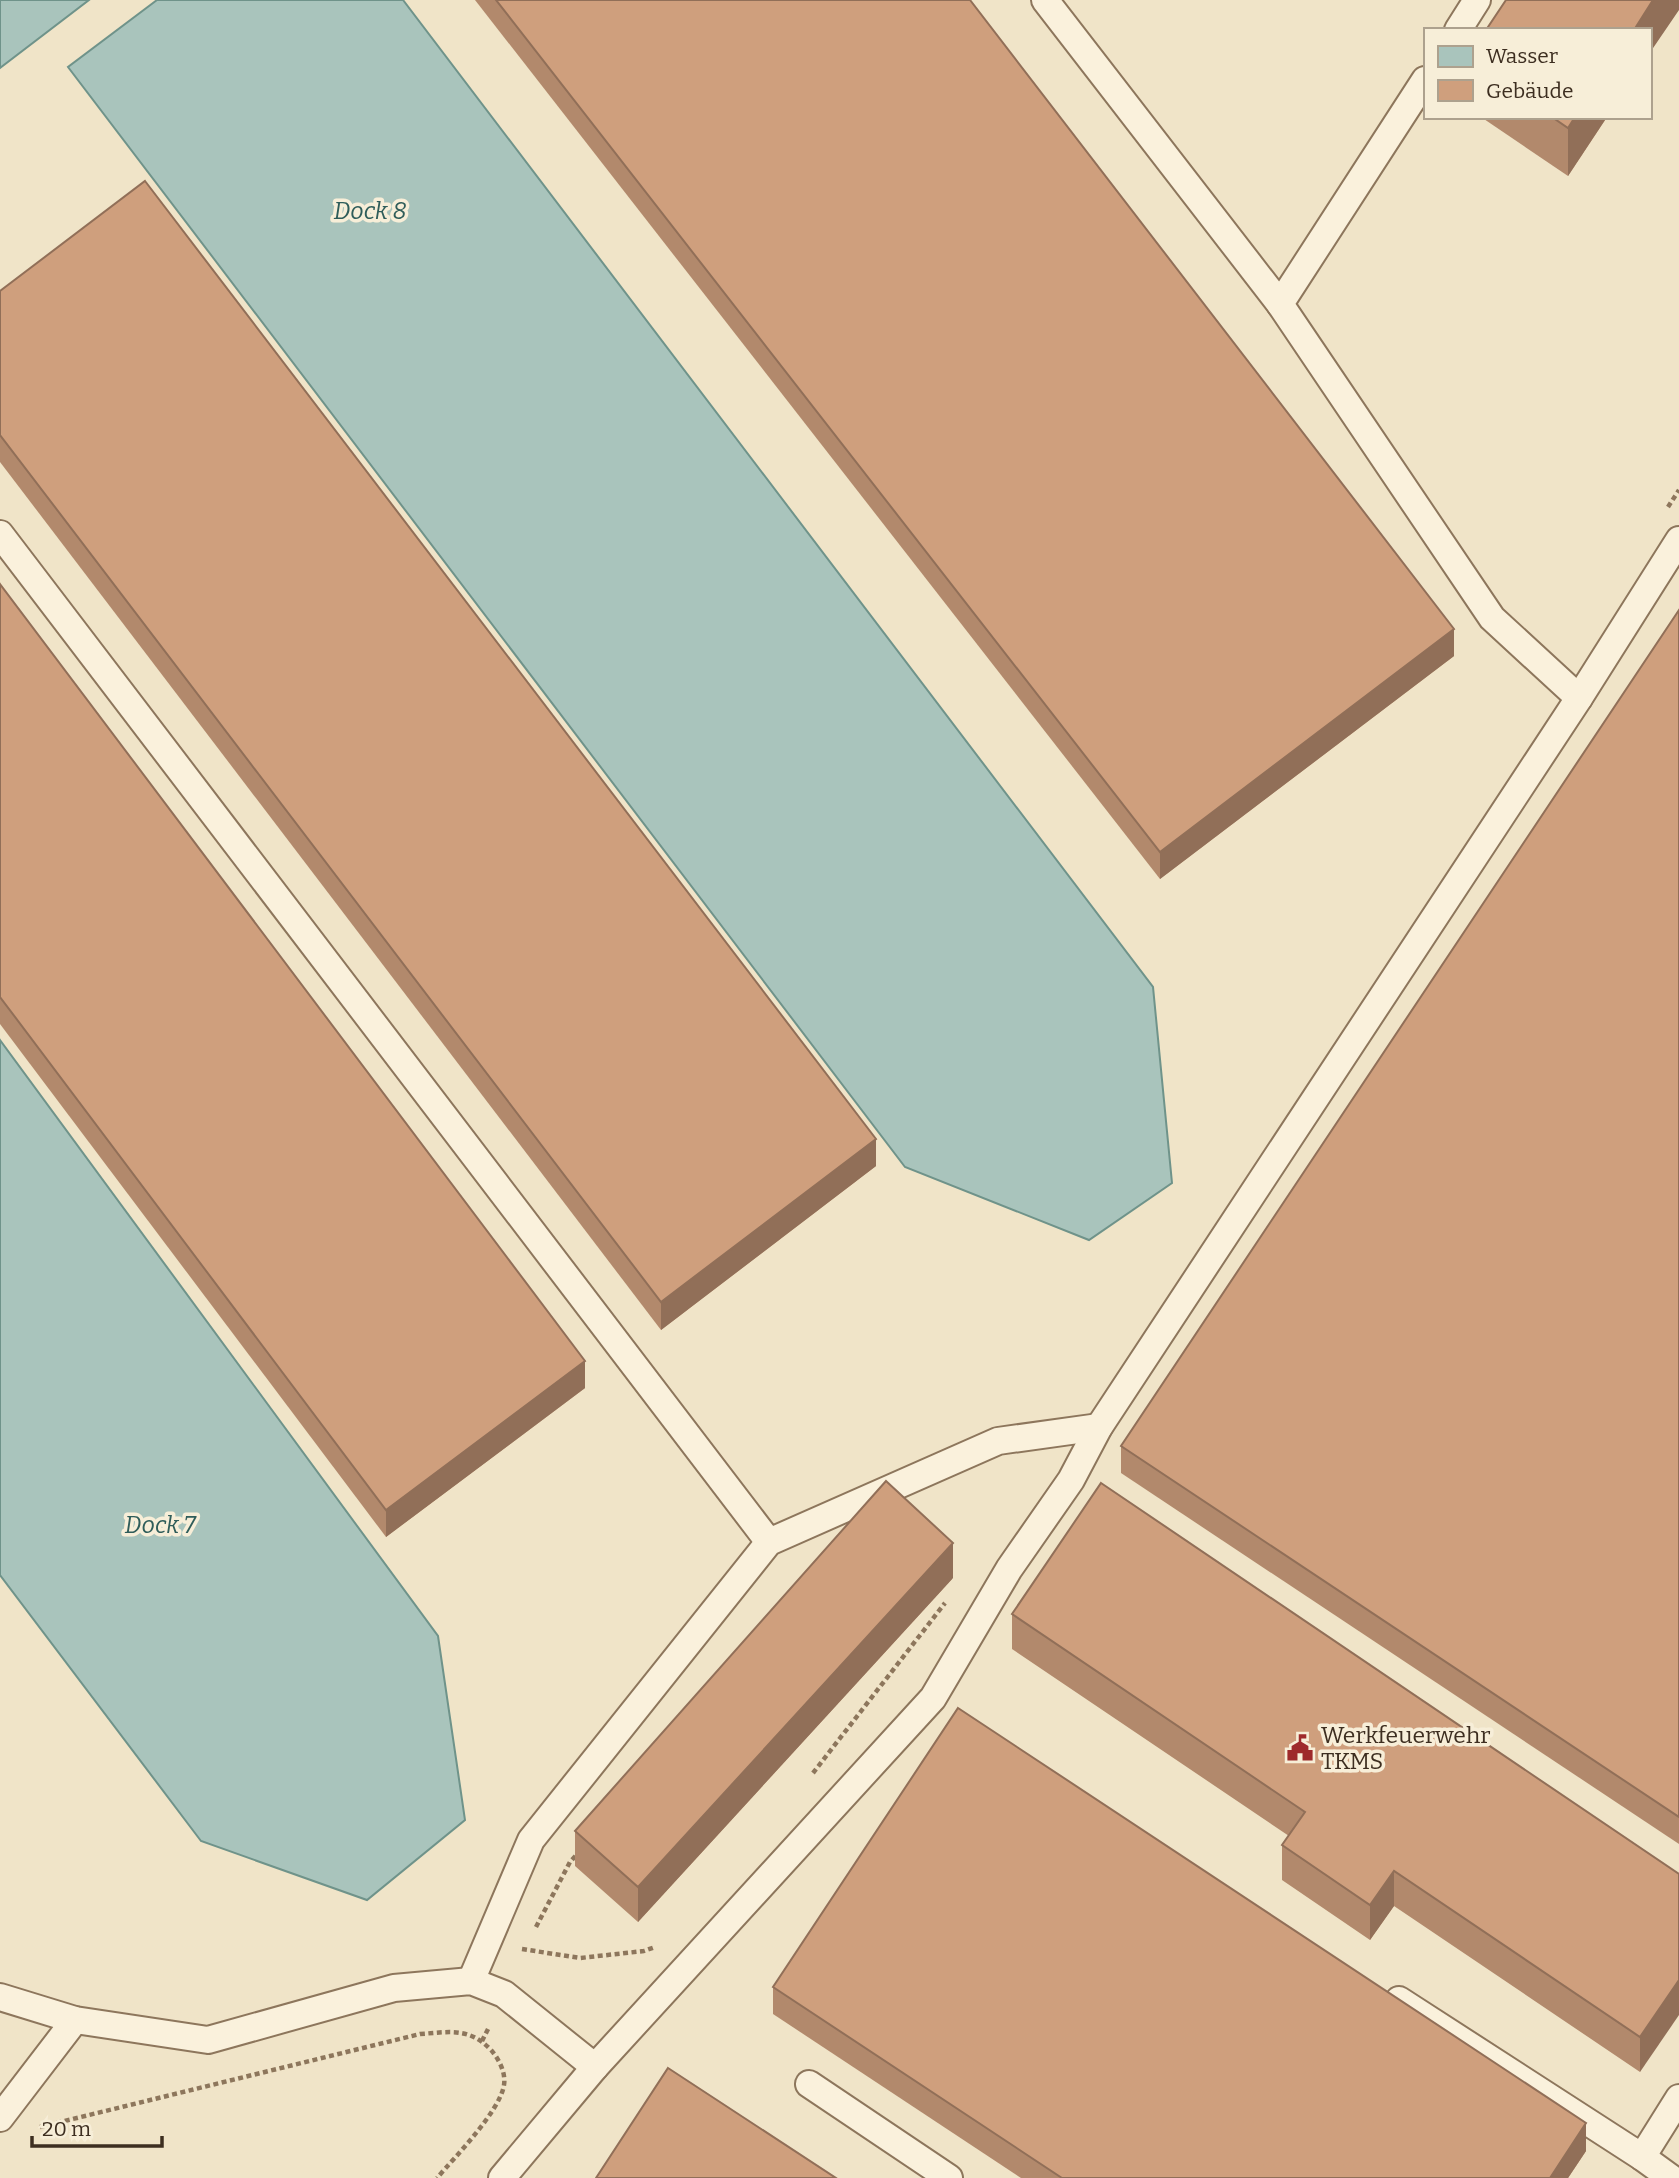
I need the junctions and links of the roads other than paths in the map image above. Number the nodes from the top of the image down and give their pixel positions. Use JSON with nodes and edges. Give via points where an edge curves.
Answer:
{"nodes":[{"id":1,"x":1045,"y":0,"type":"edge"},
{"id":2,"x":1477,"y":0,"type":"edge"},
{"id":3,"x":1459,"y":28,"type":"edge"},
{"id":4,"x":1424,"y":82,"type":"edge"},
{"id":5,"x":1280,"y":304,"type":"junction"},
{"id":6,"x":0,"y":534,"type":"edge"},
{"id":7,"x":1679,"y":540,"type":"edge"},
{"id":8,"x":1579,"y":698,"type":"junction"},
{"id":9,"x":1099,"y":1427,"type":"junction"},
{"id":10,"x":769,"y":1542,"type":"junction"},
{"id":11,"x":471,"y":1981,"type":"junction"},
{"id":12,"x":1384,"y":1990,"type":"edge"},
{"id":13,"x":0,"y":1997,"type":"edge"},
{"id":14,"x":75,"y":2020,"type":"junction"},
{"id":15,"x":595,"y":2067,"type":"junction"},
{"id":16,"x":809,"y":2084,"type":"dead end"},
{"id":17,"x":1679,"y":2098,"type":"edge"},
{"id":18,"x":0,"y":2118,"type":"edge"},
{"id":19,"x":1642,"y":2157,"type":"junction"},
{"id":20,"x":502,"y":2178,"type":"edge"},
{"id":21,"x":948,"y":2178,"type":"edge"},
{"id":22,"x":1671,"y":2178,"type":"edge"}],
"edges":[{"from":1,"to":5,"type":"lane"},
{"from":2,"to":3,"type":"lane"},
{"from":4,"to":5,"type":"lane"},
{"from":5,"to":8,"type":"lane","via":[[1492,618]]},
{"from":6,"to":10,"type":"lane"},
{"from":7,"to":8,"type":"lane"},
{"from":8,"to":9,"type":"lane"},
{"from":9,"to":10,"type":"lane","via":[[998,1441]]},
{"from":9,"to":15,"type":"lane","via":[[1080,1486],[1009,1569],[942,1704]]},
{"from":10,"to":11,"type":"lane","via":[[531,1840]]},
{"from":11,"to":14,"type":"lane","via":[[394,1988],[208,2040]]},
{"from":11,"to":15,"type":"lane","via":[[504,1994]]},
{"from":12,"to":19,"type":"lane"},
{"from":13,"to":14,"type":"lane"},
{"from":14,"to":18,"type":"lane"},
{"from":15,"to":20,"type":"lane"},
{"from":16,"to":21,"type":"lane"},
{"from":17,"to":19,"type":"lane"},
{"from":19,"to":22,"type":"lane"}]}
